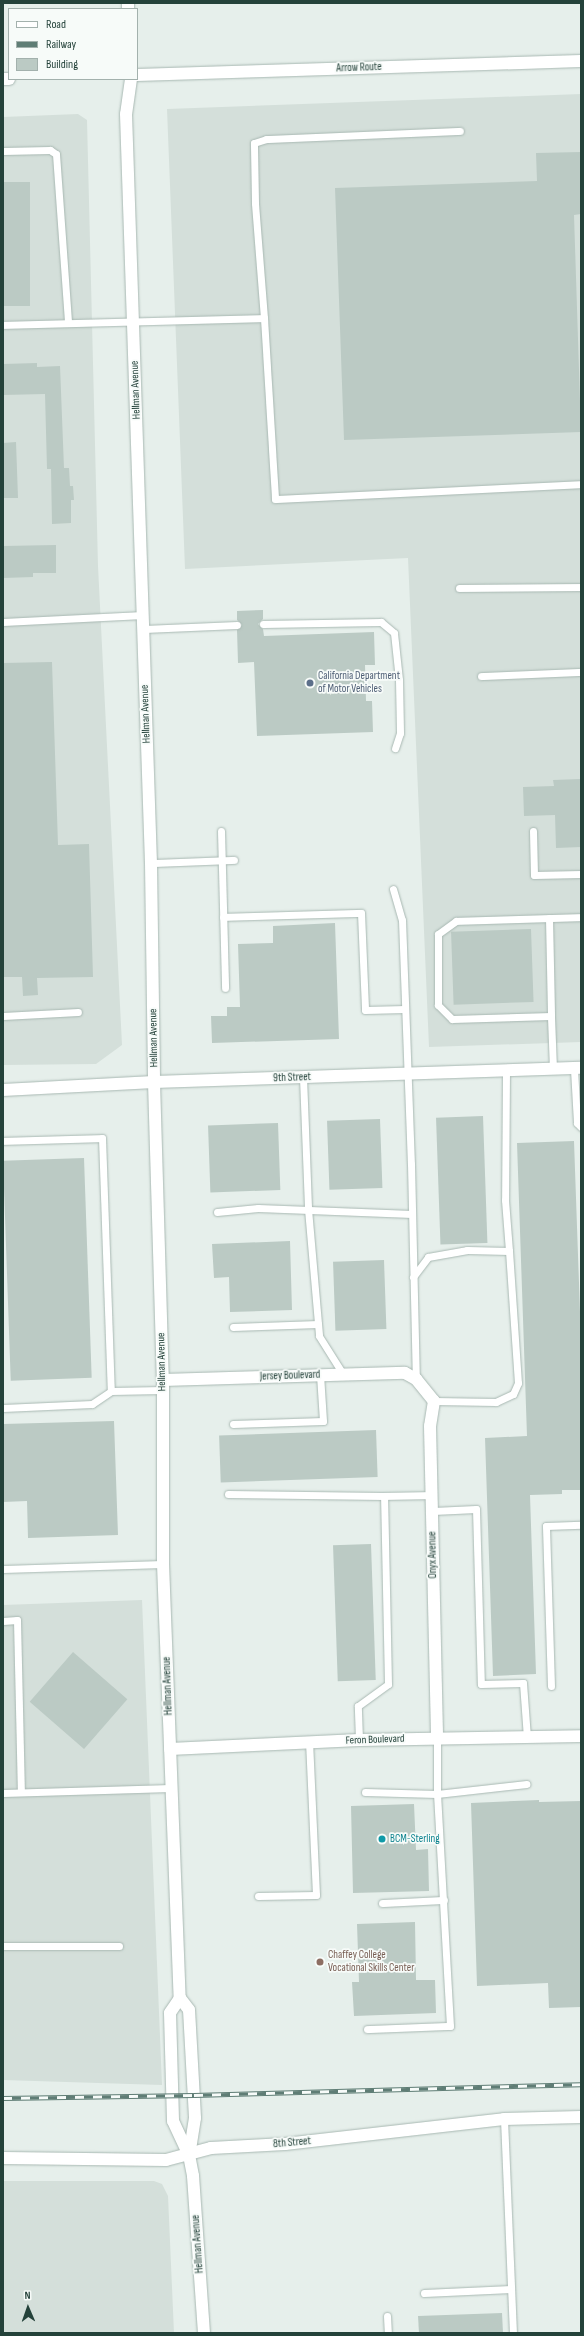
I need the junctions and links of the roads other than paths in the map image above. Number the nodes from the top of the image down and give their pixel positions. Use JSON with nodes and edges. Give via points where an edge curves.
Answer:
{"nodes":[{"id":1,"x":581,"y":61,"type":"edge"},
{"id":2,"x":138,"y":75,"type":"edge"},
{"id":3,"x":131,"y":80,"type":"edge"},
{"id":4,"x":460,"y":131,"type":"dead end"},
{"id":5,"x":3,"y":151,"type":"edge"},
{"id":6,"x":264,"y":318,"type":"junction"},
{"id":7,"x":133,"y":321,"type":"junction"},
{"id":8,"x":68,"y":323,"type":"junction"},
{"id":9,"x":3,"y":325,"type":"edge"},
{"id":10,"x":581,"y":484,"type":"edge"},
{"id":11,"x":581,"y":587,"type":"edge"},
{"id":12,"x":459,"y":588,"type":"dead end"},
{"id":13,"x":143,"y":616,"type":"junction"},
{"id":14,"x":3,"y":622,"type":"edge"},
{"id":15,"x":263,"y":624,"type":"dead end"},
{"id":16,"x":237,"y":625,"type":"dead end"},
{"id":17,"x":144,"y":628,"type":"junction"},
{"id":18,"x":581,"y":672,"type":"edge"},
{"id":19,"x":482,"y":676,"type":"dead end"},
{"id":20,"x":395,"y":748,"type":"dead end"},
{"id":21,"x":533,"y":830,"type":"dead end"},
{"id":22,"x":221,"y":831,"type":"dead end"},
{"id":23,"x":222,"y":860,"type":"junction"},
{"id":24,"x":234,"y":860,"type":"dead end"},
{"id":25,"x":151,"y":863,"type":"junction"},
{"id":26,"x":581,"y":874,"type":"edge"},
{"id":27,"x":393,"y":889,"type":"dead end"},
{"id":28,"x":223,"y":917,"type":"junction"},
{"id":29,"x":581,"y":917,"type":"edge"},
{"id":30,"x":550,"y":918,"type":"junction"},
{"id":31,"x":225,"y":988,"type":"dead end"},
{"id":32,"x":405,"y":1009,"type":"junction"},
{"id":33,"x":78,"y":1012,"type":"dead end"},
{"id":34,"x":3,"y":1016,"type":"edge"},
{"id":35,"x":551,"y":1016,"type":"junction"},
{"id":36,"x":578,"y":1068,"type":"edge"},
{"id":37,"x":553,"y":1069,"type":"junction"},
{"id":38,"x":506,"y":1071,"type":"junction"},
{"id":39,"x":407,"y":1074,"type":"junction"},
{"id":40,"x":303,"y":1077,"type":"junction"},
{"id":41,"x":154,"y":1082,"type":"junction"},
{"id":42,"x":3,"y":1090,"type":"edge"},
{"id":43,"x":581,"y":1127,"type":"edge"},
{"id":44,"x":3,"y":1141,"type":"edge"},
{"id":45,"x":308,"y":1209,"type":"junction"},
{"id":46,"x":217,"y":1212,"type":"dead end"},
{"id":47,"x":412,"y":1214,"type":"junction"},
{"id":48,"x":509,"y":1250,"type":"junction"},
{"id":49,"x":413,"y":1277,"type":"junction"},
{"id":50,"x":318,"y":1324,"type":"junction"},
{"id":51,"x":233,"y":1327,"type":"dead end"},
{"id":52,"x":343,"y":1374,"type":"junction"},
{"id":53,"x":320,"y":1375,"type":"junction"},
{"id":54,"x":416,"y":1379,"type":"junction"},
{"id":55,"x":163,"y":1385,"type":"junction"},
{"id":56,"x":111,"y":1392,"type":"junction"},
{"id":57,"x":434,"y":1401,"type":"junction"},
{"id":58,"x":3,"y":1408,"type":"edge"},
{"id":59,"x":233,"y":1424,"type":"dead end"},
{"id":60,"x":228,"y":1494,"type":"dead end"},
{"id":61,"x":432,"y":1495,"type":"junction"},
{"id":62,"x":384,"y":1496,"type":"junction"},
{"id":63,"x":432,"y":1511,"type":"junction"},
{"id":64,"x":581,"y":1525,"type":"edge"},
{"id":65,"x":163,"y":1564,"type":"junction"},
{"id":66,"x":3,"y":1569,"type":"edge"},
{"id":67,"x":3,"y":1621,"type":"edge"},
{"id":68,"x":551,"y":1686,"type":"dead end"},
{"id":69,"x":581,"y":1736,"type":"edge"},
{"id":70,"x":436,"y":1738,"type":"junction"},
{"id":71,"x":527,"y":1738,"type":"junction"},
{"id":72,"x":359,"y":1740,"type":"junction"},
{"id":73,"x":310,"y":1742,"type":"junction"},
{"id":74,"x":170,"y":1749,"type":"junction"},
{"id":75,"x":526,"y":1784,"type":"dead end"},
{"id":76,"x":171,"y":1788,"type":"junction"},
{"id":77,"x":21,"y":1792,"type":"junction"},
{"id":78,"x":365,"y":1792,"type":"dead end"},
{"id":79,"x":3,"y":1793,"type":"edge"},
{"id":80,"x":437,"y":1794,"type":"junction"},
{"id":81,"x":258,"y":1896,"type":"dead end"},
{"id":82,"x":444,"y":1900,"type":"junction"},
{"id":83,"x":382,"y":1903,"type":"dead end"},
{"id":84,"x":3,"y":1946,"type":"edge"},
{"id":85,"x":119,"y":1946,"type":"dead end"},
{"id":86,"x":180,"y":1998,"type":"junction"},
{"id":87,"x":367,"y":2029,"type":"dead end"},
{"id":88,"x":581,"y":2117,"type":"edge"},
{"id":89,"x":504,"y":2120,"type":"junction"},
{"id":90,"x":189,"y":2155,"type":"junction"},
{"id":91,"x":3,"y":2158,"type":"edge"},
{"id":92,"x":511,"y":2289,"type":"junction"},
{"id":93,"x":424,"y":2293,"type":"dead end"},
{"id":94,"x":387,"y":2316,"type":"dead end"},
{"id":95,"x":204,"y":2333,"type":"edge"},
{"id":96,"x":388,"y":2333,"type":"edge"},
{"id":97,"x":513,"y":2333,"type":"edge"}],
"edges":[{"from":1,"to":2,"type":"street","name":"Arrow Route"},
{"from":3,"to":7,"type":"street","name":"Hellman Avenue","via":[[126,114]]},
{"from":4,"to":6,"type":"lane","via":[[266,139],[254,143],[255,203]]},
{"from":5,"to":8,"type":"lane","via":[[50,150],[56,154]]},
{"from":6,"to":7,"type":"lane"},
{"from":6,"to":10,"type":"lane","via":[[275,499]]},
{"from":7,"to":8,"type":"lane"},
{"from":7,"to":13,"type":"street","name":"Hellman Avenue"},
{"from":8,"to":9,"type":"lane"},
{"from":11,"to":12,"type":"lane"},
{"from":13,"to":14,"type":"lane"},
{"from":13,"to":17,"type":"street","name":"Hellman Avenue"},
{"from":15,"to":20,"type":"lane","via":[[381,622],[394,633],[399,680],[400,734]]},
{"from":16,"to":17,"type":"lane"},
{"from":17,"to":25,"type":"street","name":"Hellman Avenue"},
{"from":18,"to":19,"type":"lane"},
{"from":21,"to":26,"type":"lane","via":[[534,875]]},
{"from":22,"to":23,"type":"lane"},
{"from":23,"to":24,"type":"lane"},
{"from":23,"to":25,"type":"lane"},
{"from":23,"to":28,"type":"lane"},
{"from":25,"to":41,"type":"street","name":"Hellman Avenue"},
{"from":27,"to":32,"type":"lane","via":[[402,920]]},
{"from":28,"to":31,"type":"lane"},
{"from":28,"to":32,"type":"lane","via":[[361,913],[364,1010]]},
{"from":29,"to":30,"type":"lane"},
{"from":30,"to":35,"type":"lane"},
{"from":30,"to":35,"type":"lane","via":[[456,921],[438,934],[438,1005],[452,1019]]},
{"from":32,"to":39,"type":"lane"},
{"from":33,"to":34,"type":"lane"},
{"from":35,"to":37,"type":"lane"},
{"from":36,"to":37,"type":"street","name":"9th Street"},
{"from":36,"to":43,"type":"lane","via":[[577,1123]]},
{"from":37,"to":38,"type":"street","name":"9th Street"},
{"from":38,"to":39,"type":"street","name":"9th Street"},
{"from":38,"to":48,"type":"lane","via":[[505,1200]]},
{"from":39,"to":40,"type":"street","name":"9th Street"},
{"from":39,"to":47,"type":"lane"},
{"from":40,"to":41,"type":"street","name":"9th Street"},
{"from":40,"to":45,"type":"lane"},
{"from":41,"to":42,"type":"street","name":"9th Street"},
{"from":41,"to":55,"type":"street","name":"Hellman Avenue"},
{"from":44,"to":56,"type":"lane","via":[[102,1138]]},
{"from":45,"to":46,"type":"lane","via":[[258,1208]]},
{"from":45,"to":47,"type":"lane"},
{"from":45,"to":50,"type":"lane"},
{"from":47,"to":49,"type":"lane"},
{"from":48,"to":49,"type":"lane","via":[[467,1250],[428,1257]]},
{"from":48,"to":57,"type":"lane","via":[[518,1382],[513,1394],[496,1402]]},
{"from":49,"to":54,"type":"lane"},
{"from":50,"to":51,"type":"lane"},
{"from":50,"to":52,"type":"lane","via":[[319,1336]]},
{"from":52,"to":53,"type":"street","name":"Jersey Boulevard"},
{"from":52,"to":54,"type":"street","name":"Jersey Boulevard","via":[[405,1373]]},
{"from":53,"to":55,"type":"street","name":"Jersey Boulevard"},
{"from":53,"to":59,"type":"lane","via":[[323,1420]]},
{"from":54,"to":57,"type":"street"},
{"from":55,"to":56,"type":"lane"},
{"from":55,"to":65,"type":"street","name":"Hellman Avenue"},
{"from":56,"to":58,"type":"lane","via":[[92,1404]]},
{"from":57,"to":61,"type":"street","name":"Onyx Avenue","via":[[430,1426]]},
{"from":60,"to":62,"type":"lane"},
{"from":61,"to":62,"type":"lane"},
{"from":61,"to":63,"type":"street","name":"Onyx Avenue"},
{"from":62,"to":72,"type":"lane","via":[[388,1684],[358,1706]]},
{"from":63,"to":70,"type":"street","name":"Onyx Avenue"},
{"from":63,"to":71,"type":"lane","via":[[476,1508],[481,1684],[523,1683]]},
{"from":64,"to":68,"type":"lane","via":[[546,1526]]},
{"from":65,"to":66,"type":"lane"},
{"from":65,"to":74,"type":"street","name":"Hellman Avenue"},
{"from":67,"to":77,"type":"lane","via":[[17,1620]]},
{"from":69,"to":71,"type":"street","name":"Feron Boulevard"},
{"from":70,"to":71,"type":"street","name":"Feron Boulevard"},
{"from":70,"to":72,"type":"street","name":"Feron Boulevard"},
{"from":70,"to":80,"type":"lane"},
{"from":72,"to":73,"type":"street","name":"Feron Boulevard"},
{"from":73,"to":74,"type":"street","name":"Feron Boulevard"},
{"from":73,"to":81,"type":"lane","via":[[316,1895]]},
{"from":74,"to":76,"type":"street","name":"Hellman Avenue"},
{"from":75,"to":80,"type":"lane"},
{"from":76,"to":77,"type":"lane"},
{"from":76,"to":86,"type":"street","name":"Hellman Avenue"},
{"from":77,"to":79,"type":"lane"},
{"from":78,"to":80,"type":"lane"},
{"from":80,"to":82,"type":"lane"},
{"from":82,"to":83,"type":"lane"},
{"from":82,"to":87,"type":"lane","via":[[450,2026]]},
{"from":84,"to":85,"type":"lane"},
{"from":86,"to":90,"type":"street","name":"Hellman Avenue","via":[[189,2010],[195,2111]]},
{"from":86,"to":90,"type":"street","name":"Hellman Avenue","via":[[170,2013],[173,2121]]},
{"from":88,"to":89,"type":"street","name":"8th Street"},
{"from":89,"to":90,"type":"street","name":"8th Street","via":[[286,2144],[211,2148]]},
{"from":89,"to":92,"type":"lane"},
{"from":90,"to":91,"type":"street","name":"8th Street","via":[[166,2160]]},
{"from":90,"to":95,"type":"street","name":"Hellman Avenue","via":[[193,2176]]},
{"from":92,"to":93,"type":"lane"},
{"from":92,"to":97,"type":"lane"},
{"from":94,"to":96,"type":"lane"}]}
